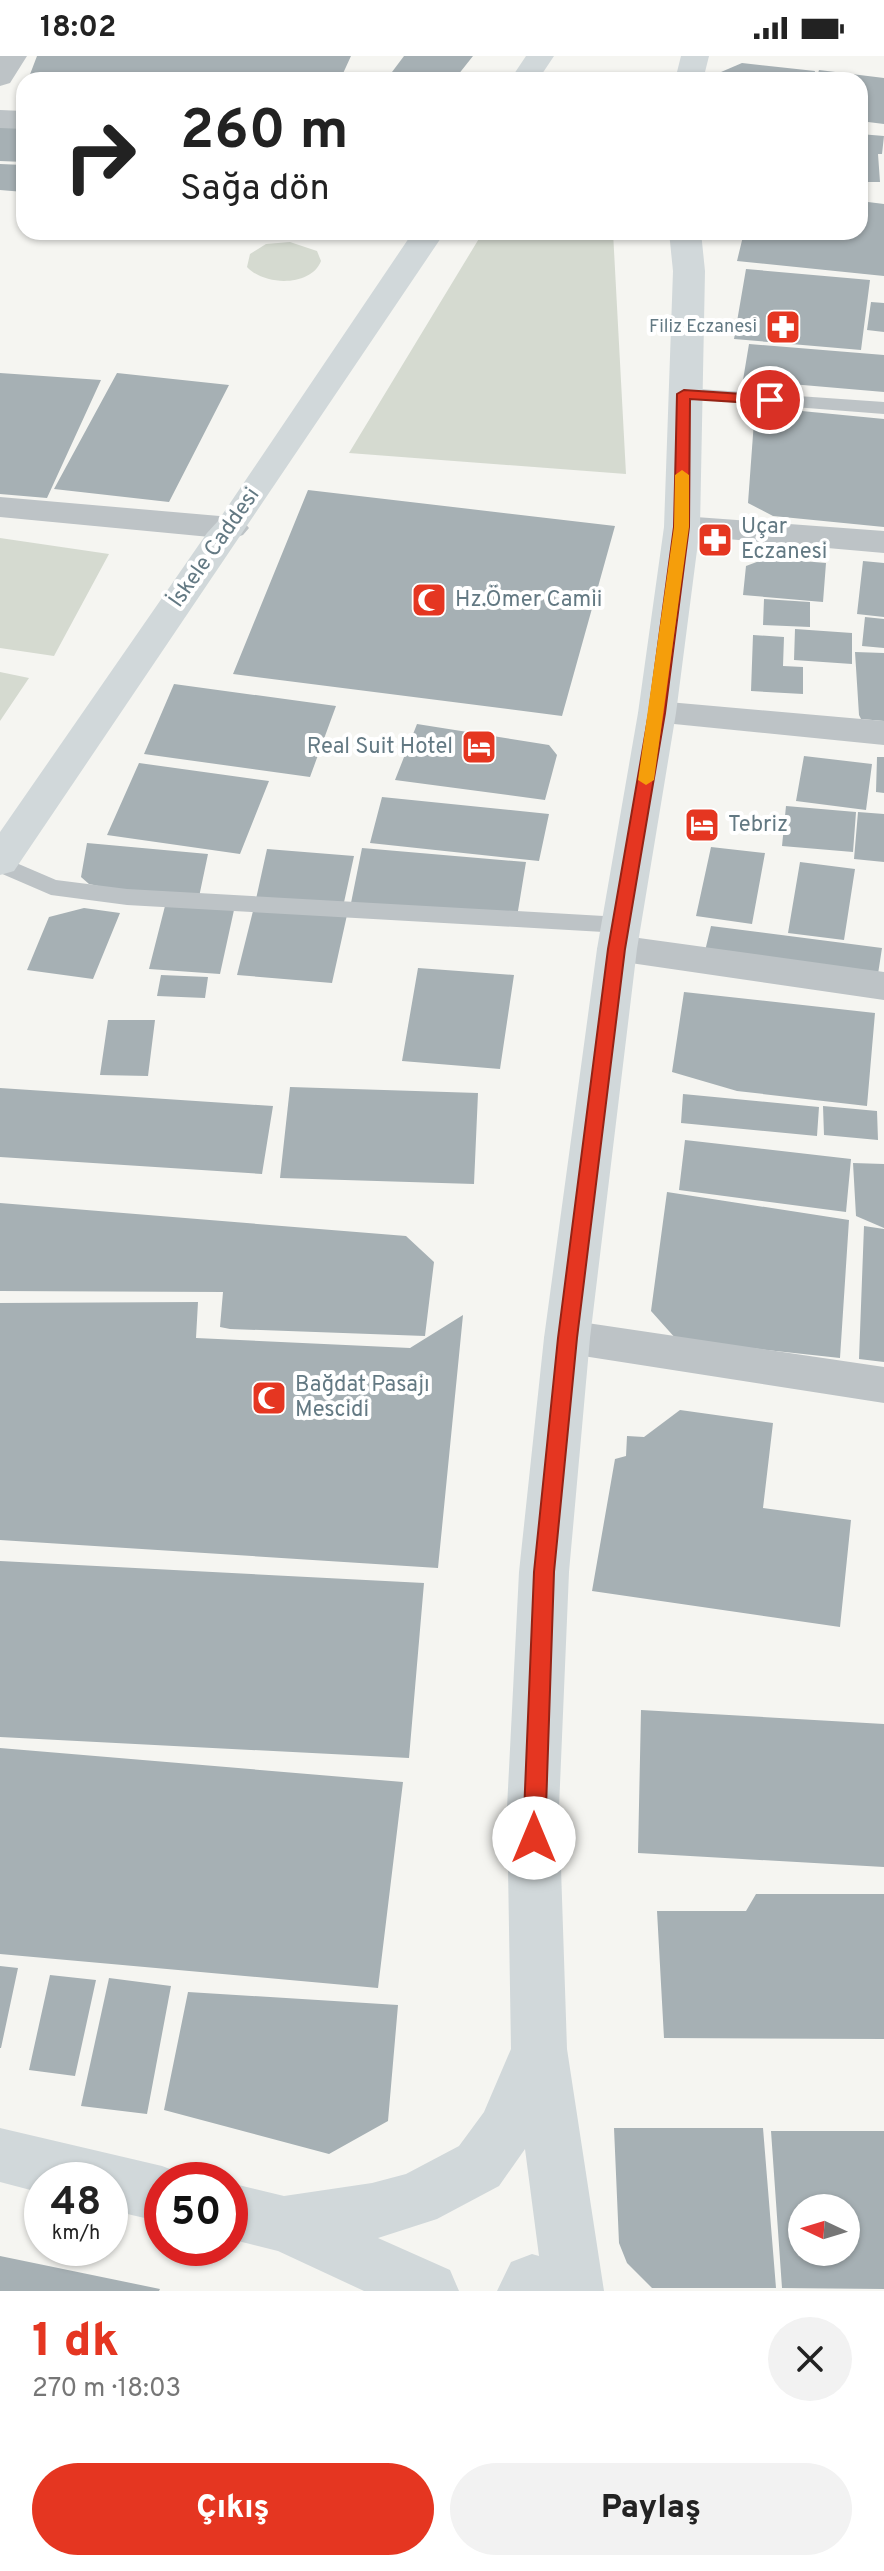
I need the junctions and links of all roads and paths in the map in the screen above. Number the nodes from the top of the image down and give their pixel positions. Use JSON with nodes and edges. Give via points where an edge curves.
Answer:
{"nodes":[{"id":1,"x":13,"y":56,"type":"edge"},
{"id":2,"x":0,"y":77,"type":"edge"},
{"id":3,"x":424,"y":240,"type":"edge"},
{"id":4,"x":684,"y":240,"type":"edge"},
{"id":5,"x":684,"y":394,"type":"junction"},
{"id":6,"x":884,"y":408,"type":"edge"},
{"id":7,"x":0,"y":507,"type":"edge"},
{"id":8,"x":0,"y":518,"type":"edge"},
{"id":9,"x":682,"y":527,"type":"junction"},
{"id":10,"x":225,"y":534,"type":"junction"},
{"id":11,"x":884,"y":542,"type":"edge"},
{"id":12,"x":657,"y":713,"type":"junction"},
{"id":13,"x":884,"y":733,"type":"edge"},
{"id":14,"x":0,"y":863,"type":"edge"},
{"id":15,"x":619,"y":937,"type":"junction"},
{"id":16,"x":884,"y":986,"type":"edge"},
{"id":17,"x":567,"y":1338,"type":"junction"},
{"id":18,"x":884,"y":1385,"type":"edge"},
{"id":19,"x":539,"y":2049,"type":"junction"},
{"id":20,"x":0,"y":2155,"type":"edge"},
{"id":21,"x":29,"y":2162,"type":"edge"},
{"id":22,"x":257,"y":2217,"type":"edge"},
{"id":23,"x":429,"y":2291,"type":"edge"},
{"id":24,"x":527,"y":2291,"type":"edge"},
{"id":25,"x":562,"y":2291,"type":"edge"},
{"id":26,"x":574,"y":2291,"type":"edge"}],
"edges":[{"from":1,"to":2,"type":"street"},
{"from":3,"to":10,"type":"main road","name":"İskele Caddesi"},
{"from":4,"to":5,"type":"main road","via":[[689,271]]},
{"from":5,"to":6,"type":"lane"},
{"from":5,"to":9,"type":"main road"},
{"from":7,"to":10,"type":"street"},
{"from":8,"to":10,"type":"street"},
{"from":9,"to":11,"type":"street"},
{"from":9,"to":12,"type":"main road"},
{"from":10,"to":14,"type":"main road","name":"İskele Caddesi"},
{"from":12,"to":13,"type":"street"},
{"from":12,"to":15,"type":"main road"},
{"from":14,"to":15,"type":"lane","via":[[51,887],[127,897]]},
{"from":15,"to":16,"type":"street"},
{"from":15,"to":17,"type":"main road"},
{"from":17,"to":18,"type":"street"},
{"from":17,"to":19,"type":"main road","via":[[544,1572],[534,1793]]},
{"from":19,"to":22,"type":"main road","via":[[504,2131],[479,2166],[416,2199],[372,2211]]},
{"from":19,"to":26,"type":"main road"},
{"from":20,"to":21,"type":"main road"},
{"from":22,"to":23,"type":"main road"},
{"from":24,"to":25,"type":"main road","via":[[532,2283]]}]}
